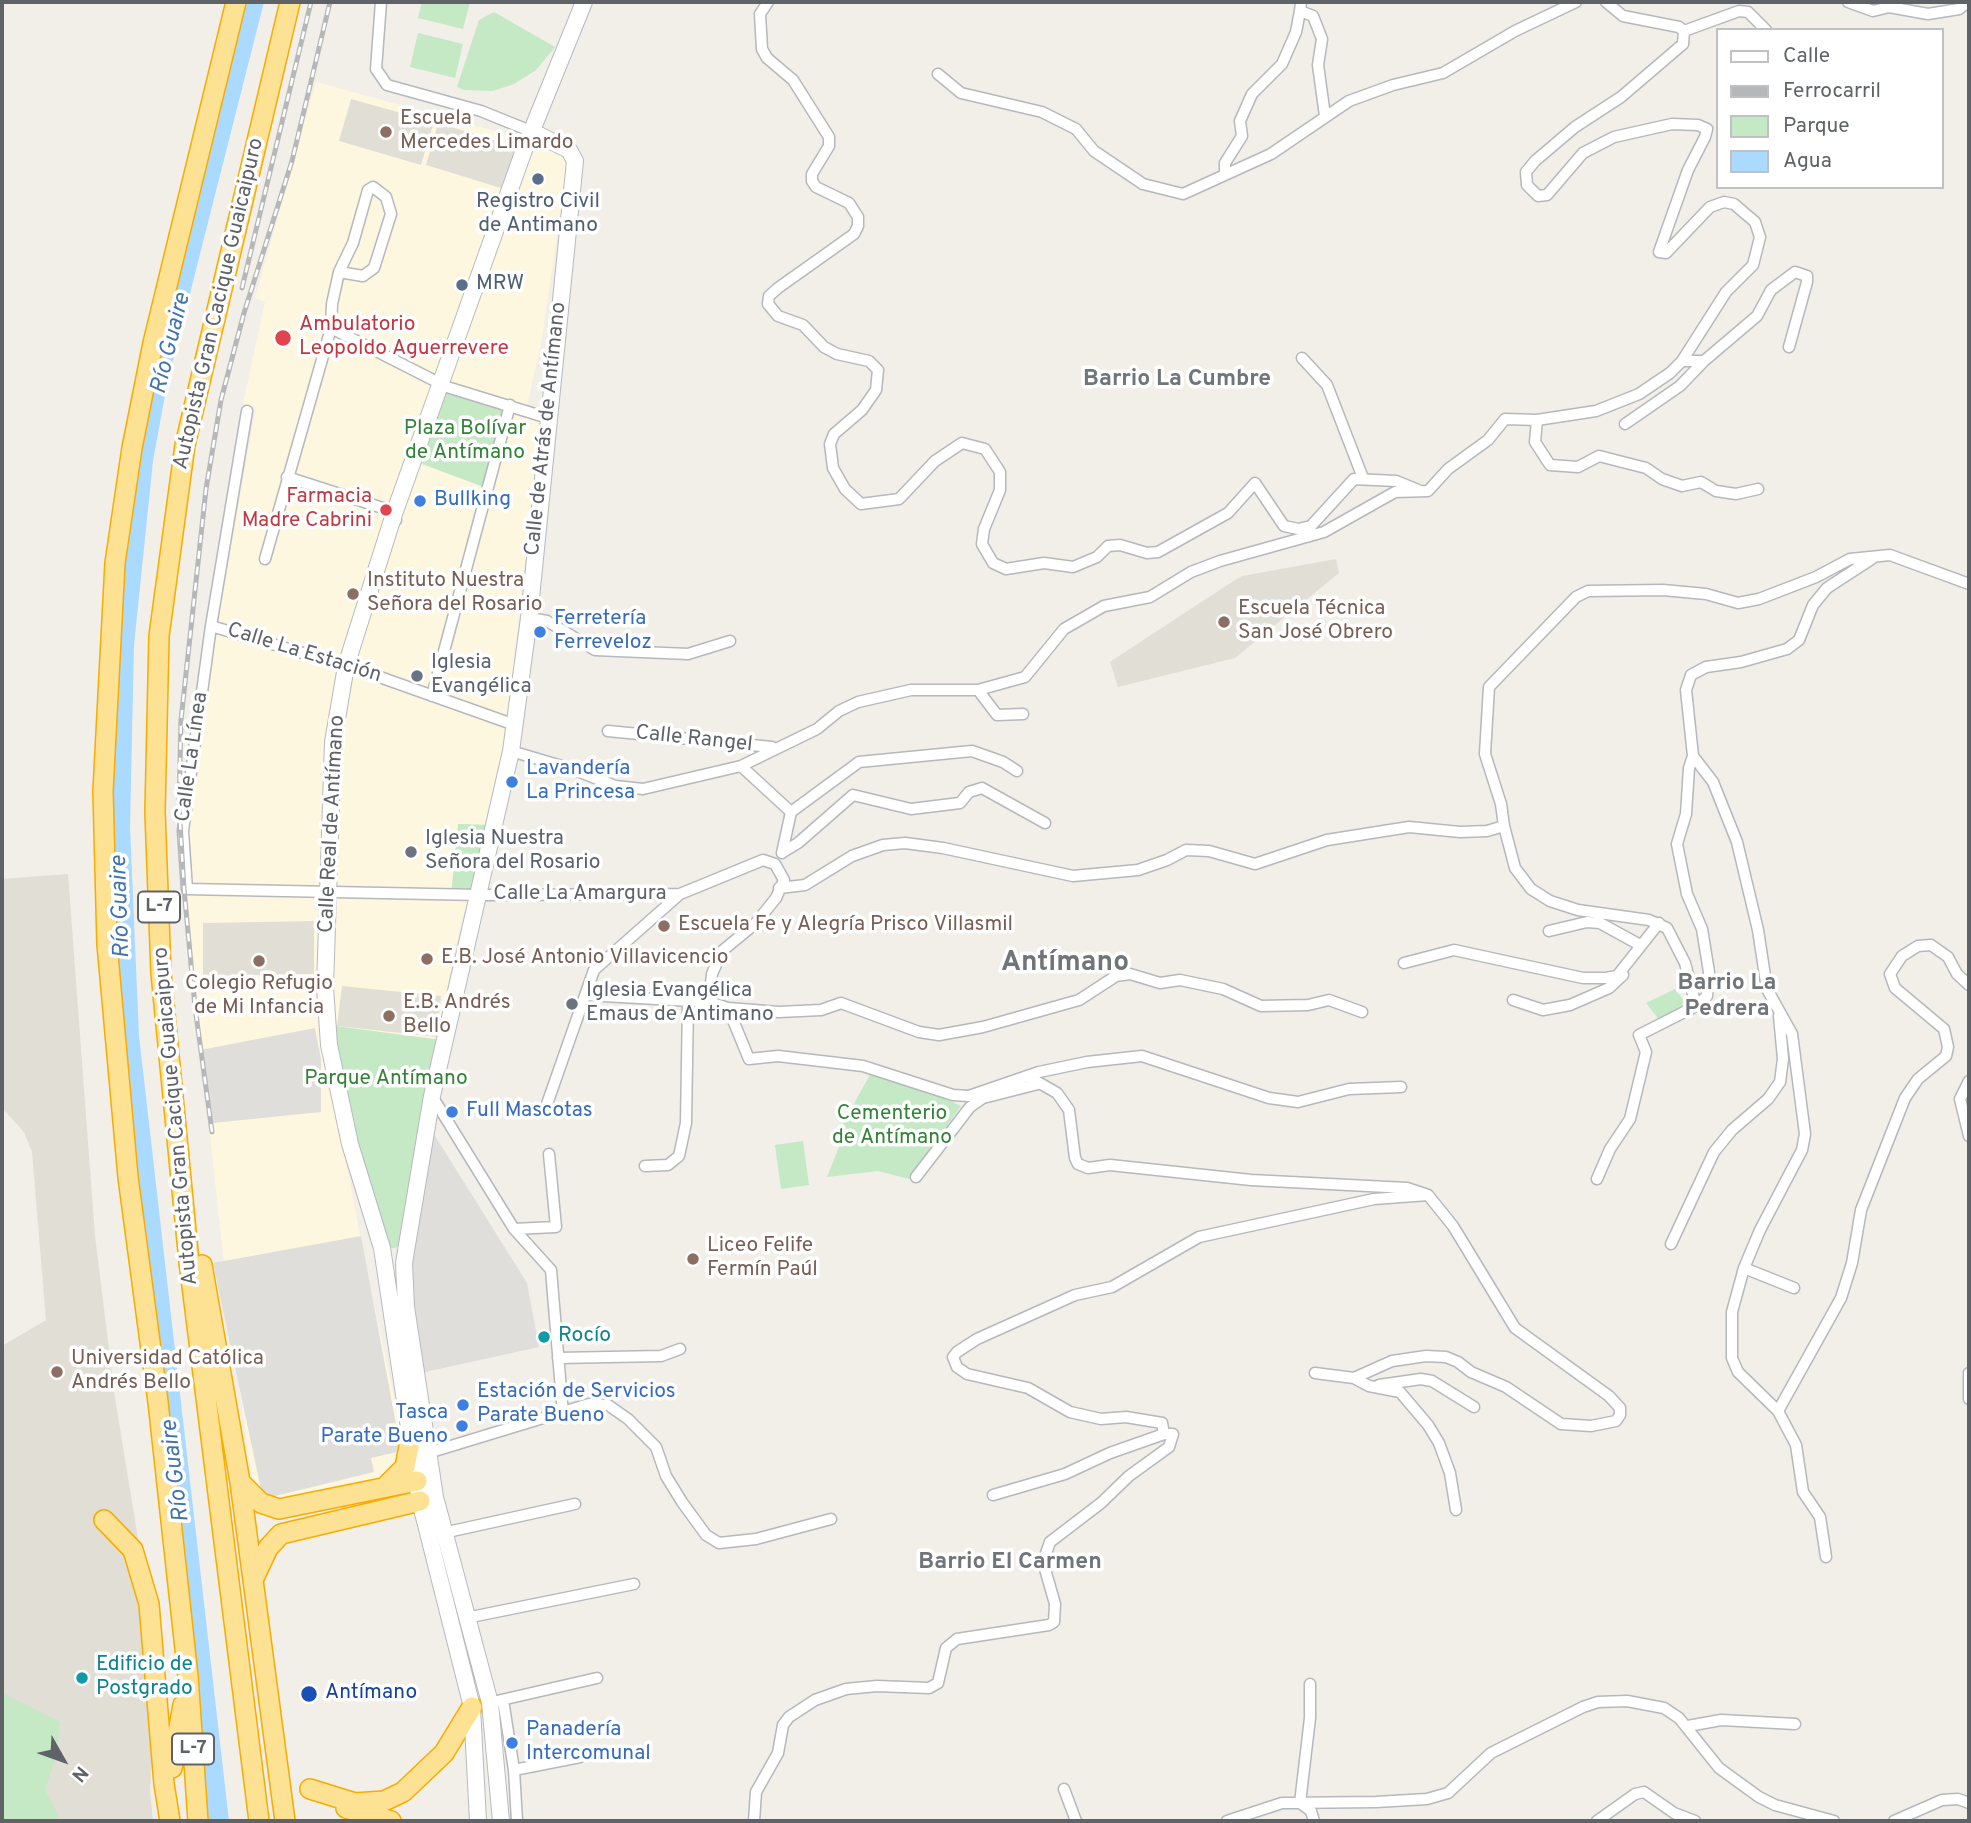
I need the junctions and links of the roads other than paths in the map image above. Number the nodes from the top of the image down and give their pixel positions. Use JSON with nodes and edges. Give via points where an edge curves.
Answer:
{"nodes":[{"id":1,"x":236,"y":2,"type":"edge"},
{"id":2,"x":290,"y":2,"type":"edge"},
{"id":3,"x":381,"y":2,"type":"edge"},
{"id":4,"x":584,"y":2,"type":"edge"},
{"id":5,"x":768,"y":2,"type":"edge"},
{"id":6,"x":1576,"y":2,"type":"edge"},
{"id":7,"x":1606,"y":2,"type":"edge"},
{"id":8,"x":1848,"y":2,"type":"edge"},
{"id":9,"x":1968,"y":2,"type":"edge"},
{"id":10,"x":1301,"y":6,"type":"edge"},
{"id":11,"x":1764,"y":28,"type":"edge"},
{"id":12,"x":1684,"y":31,"type":"junction"},
{"id":13,"x":938,"y":74,"type":"dead end"},
{"id":14,"x":1325,"y":116,"type":"junction"},
{"id":15,"x":533,"y":132,"type":"junction"},
{"id":16,"x":1224,"y":173,"type":"junction"},
{"id":17,"x":339,"y":272,"type":"junction"},
{"id":18,"x":331,"y":328,"type":"junction"},
{"id":19,"x":1789,"y":348,"type":"dead end"},
{"id":20,"x":1302,"y":358,"type":"dead end"},
{"id":21,"x":1682,"y":361,"type":"junction"},
{"id":22,"x":1704,"y":361,"type":"junction"},
{"id":23,"x":444,"y":385,"type":"junction"},
{"id":24,"x":510,"y":405,"type":"junction"},
{"id":25,"x":247,"y":411,"type":"dead end"},
{"id":26,"x":548,"y":418,"type":"junction"},
{"id":27,"x":1537,"y":419,"type":"junction"},
{"id":28,"x":1625,"y":424,"type":"dead end"},
{"id":29,"x":288,"y":477,"type":"junction"},
{"id":30,"x":1363,"y":478,"type":"junction"},
{"id":31,"x":1758,"y":489,"type":"dead end"},
{"id":32,"x":1427,"y":491,"type":"junction"},
{"id":33,"x":396,"y":518,"type":"junction"},
{"id":34,"x":1876,"y":556,"type":"junction"},
{"id":35,"x":265,"y":559,"type":"dead end"},
{"id":36,"x":1969,"y":584,"type":"edge"},
{"id":37,"x":528,"y":618,"type":"junction"},
{"id":38,"x":211,"y":626,"type":"junction"},
{"id":39,"x":730,"y":641,"type":"dead end"},
{"id":40,"x":346,"y":666,"type":"junction"},
{"id":41,"x":978,"y":690,"type":"junction"},
{"id":42,"x":432,"y":696,"type":"junction"},
{"id":43,"x":1023,"y":714,"type":"dead end"},
{"id":44,"x":515,"y":725,"type":"junction"},
{"id":45,"x":608,"y":731,"type":"dead end"},
{"id":46,"x":780,"y":747,"type":"junction"},
{"id":47,"x":511,"y":751,"type":"junction"},
{"id":48,"x":1693,"y":756,"type":"junction"},
{"id":49,"x":741,"y":765,"type":"junction"},
{"id":50,"x":1017,"y":771,"type":"dead end"},
{"id":51,"x":791,"y":812,"type":"junction"},
{"id":52,"x":1045,"y":823,"type":"dead end"},
{"id":53,"x":1504,"y":826,"type":"junction"},
{"id":54,"x":783,"y":852,"type":"junction"},
{"id":55,"x":775,"y":864,"type":"junction"},
{"id":56,"x":779,"y":888,"type":"junction"},
{"id":57,"x":187,"y":889,"type":"joint"},
{"id":58,"x":329,"y":893,"type":"junction"},
{"id":59,"x":680,"y":894,"type":"junction"},
{"id":60,"x":480,"y":895,"type":"junction"},
{"id":61,"x":1660,"y":923,"type":"junction"},
{"id":62,"x":1549,"y":931,"type":"dead end"},
{"id":63,"x":1640,"y":945,"type":"junction"},
{"id":64,"x":1404,"y":963,"type":"dead end"},
{"id":65,"x":1626,"y":965,"type":"junction"},
{"id":66,"x":1969,"y":985,"type":"edge"},
{"id":67,"x":586,"y":995,"type":"junction"},
{"id":68,"x":1513,"y":1000,"type":"dead end"},
{"id":69,"x":688,"y":1002,"type":"junction"},
{"id":70,"x":709,"y":1002,"type":"junction"},
{"id":71,"x":1696,"y":1006,"type":"junction"},
{"id":72,"x":728,"y":1008,"type":"junction"},
{"id":73,"x":1778,"y":1009,"type":"junction"},
{"id":74,"x":1362,"y":1012,"type":"dead end"},
{"id":75,"x":1033,"y":1081,"type":"junction"},
{"id":76,"x":1969,"y":1082,"type":"edge"},
{"id":77,"x":1401,"y":1087,"type":"dead end"},
{"id":78,"x":432,"y":1096,"type":"junction"},
{"id":79,"x":547,"y":1104,"type":"dead end"},
{"id":80,"x":1969,"y":1136,"type":"edge"},
{"id":81,"x":179,"y":1137,"type":"junction"},
{"id":82,"x":549,"y":1154,"type":"dead end"},
{"id":83,"x":645,"y":1166,"type":"dead end"},
{"id":84,"x":915,"y":1177,"type":"dead end"},
{"id":85,"x":1597,"y":1179,"type":"dead end"},
{"id":86,"x":1428,"y":1195,"type":"junction"},
{"id":87,"x":514,"y":1229,"type":"junction"},
{"id":88,"x":405,"y":1242,"type":"junction"},
{"id":89,"x":1671,"y":1244,"type":"dead end"},
{"id":90,"x":382,"y":1248,"type":"junction"},
{"id":91,"x":1744,"y":1269,"type":"junction"},
{"id":92,"x":1794,"y":1288,"type":"dead end"},
{"id":93,"x":399,"y":1308,"type":"junction"},
{"id":94,"x":680,"y":1349,"type":"dead end"},
{"id":95,"x":558,"y":1358,"type":"junction"},
{"id":96,"x":1315,"y":1373,"type":"dead end"},
{"id":97,"x":1969,"y":1373,"type":"edge"},
{"id":98,"x":1353,"y":1378,"type":"junction"},
{"id":99,"x":1369,"y":1386,"type":"junction"},
{"id":100,"x":1969,"y":1399,"type":"edge"},
{"id":101,"x":1474,"y":1407,"type":"dead end"},
{"id":102,"x":1778,"y":1411,"type":"junction"},
{"id":103,"x":563,"y":1414,"type":"junction"},
{"id":104,"x":1164,"y":1434,"type":"junction"},
{"id":105,"x":410,"y":1442,"type":"junction"},
{"id":106,"x":428,"y":1453,"type":"junction"},
{"id":107,"x":240,"y":1482,"type":"junction"},
{"id":108,"x":384,"y":1488,"type":"junction"},
{"id":109,"x":426,"y":1490,"type":"junction"},
{"id":110,"x":993,"y":1495,"type":"dead end"},
{"id":111,"x":575,"y":1504,"type":"dead end"},
{"id":112,"x":1456,"y":1510,"type":"dead end"},
{"id":113,"x":831,"y":1519,"type":"dead end"},
{"id":114,"x":104,"y":1520,"type":"dead end"},
{"id":115,"x":443,"y":1533,"type":"junction"},
{"id":116,"x":1826,"y":1557,"type":"dead end"},
{"id":117,"x":254,"y":1579,"type":"junction"},
{"id":118,"x":634,"y":1584,"type":"dead end"},
{"id":119,"x":466,"y":1618,"type":"junction"},
{"id":120,"x":188,"y":1676,"type":"junction"},
{"id":121,"x":597,"y":1678,"type":"dead end"},
{"id":122,"x":1310,"y":1684,"type":"dead end"},
{"id":123,"x":488,"y":1703,"type":"junction"},
{"id":124,"x":1795,"y":1724,"type":"dead end"},
{"id":125,"x":1688,"y":1726,"type":"junction"},
{"id":126,"x":276,"y":1756,"type":"junction"},
{"id":127,"x":580,"y":1757,"type":"dead end"},
{"id":128,"x":514,"y":1770,"type":"junction"},
{"id":129,"x":1064,"y":1789,"type":"dead end"},
{"id":130,"x":310,"y":1790,"type":"junction"},
{"id":131,"x":1300,"y":1803,"type":"junction"},
{"id":132,"x":1969,"y":1803,"type":"edge"},
{"id":133,"x":1796,"y":1812,"type":"junction"},
{"id":134,"x":170,"y":1821,"type":"edge"},
{"id":135,"x":198,"y":1821,"type":"edge"},
{"id":136,"x":259,"y":1821,"type":"edge"},
{"id":137,"x":285,"y":1821,"type":"edge"},
{"id":138,"x":387,"y":1821,"type":"edge"},
{"id":139,"x":478,"y":1821,"type":"edge"},
{"id":140,"x":501,"y":1821,"type":"edge"},
{"id":141,"x":517,"y":1821,"type":"edge"},
{"id":142,"x":754,"y":1821,"type":"edge"},
{"id":143,"x":1076,"y":1821,"type":"edge"},
{"id":144,"x":1227,"y":1821,"type":"edge"},
{"id":145,"x":1314,"y":1821,"type":"edge"},
{"id":146,"x":1597,"y":1821,"type":"edge"},
{"id":147,"x":1695,"y":1821,"type":"edge"},
{"id":148,"x":1786,"y":1821,"type":"edge"},
{"id":149,"x":1834,"y":1821,"type":"edge"},
{"id":150,"x":1894,"y":1821,"type":"edge"}],
"edges":[{"from":1,"to":120,"type":"highway","number":"L-7","via":[[132,448],[116,563],[103,792],[107,944],[128,1177]]},
{"from":2,"to":81,"type":"highway","name":"Autopista Gran Cacique Guaicaipuro","number":"L-7","via":[[185,445],[159,636],[155,812],[161,973]]},
{"from":3,"to":15,"type":"street","via":[[376,69],[387,85],[481,111]]},
{"from":4,"to":15,"type":"street","name":"Calle Real de Antímano"},
{"from":5,"to":30,"type":"street","via":[[760,14],[762,49],[793,80],[829,137],[812,181],[849,203],[858,217],[854,234],[778,288],[768,304],[778,316],[803,325],[824,347],[869,361],[878,370],[876,390],[862,410],[834,434],[830,453],[845,489],[861,504],[899,499],[950,449],[974,444],[985,449],[1000,472],[1000,490],[982,544],[993,563],[1006,569],[1044,563],[1073,566],[1120,544],[1158,552],[1228,513],[1255,483],[1284,526],[1311,526],[1348,483]]},
{"from":6,"to":14,"type":"street","via":[[1443,73],[1349,101]]},
{"from":7,"to":12,"type":"street","via":[[1623,16]]},
{"from":8,"to":9,"type":"street","via":[[1874,12],[1889,7],[1928,14],[1959,9]]},
{"from":10,"to":14,"type":"street","via":[[1320,32],[1318,65]]},
{"from":10,"to":16,"type":"street","via":[[1282,64],[1252,93],[1240,121],[1242,136]]},
{"from":11,"to":12,"type":"street","via":[[1748,12],[1739,11]]},
{"from":12,"to":21,"type":"street","via":[[1679,49],[1535,161],[1525,180],[1530,190],[1542,196],[1553,191],[1577,158],[1604,141],[1672,124],[1706,130],[1658,252],[1666,253],[1710,207],[1724,202],[1734,204],[1755,222],[1760,237],[1754,265],[1726,292]]},
{"from":13,"to":16,"type":"street","via":[[961,93],[1042,112],[1076,129],[1094,151],[1143,184],[1183,194]]},
{"from":14,"to":16,"type":"street","via":[[1270,154]]},
{"from":15,"to":23,"type":"street","name":"Calle Real de Antímano"},
{"from":15,"to":26,"type":"street","name":"Calle de Atrás de Antímano","via":[[569,150],[575,161]]},
{"from":17,"to":17,"type":"street","via":[[353,243],[368,190],[373,187],[386,197],[391,214],[374,268],[363,276]]},
{"from":17,"to":18,"type":"street"},
{"from":18,"to":23,"type":"street"},
{"from":18,"to":29,"type":"street"},
{"from":19,"to":22,"type":"street","via":[[1807,282],[1807,276],[1795,272],[1771,290],[1757,316]]},
{"from":20,"to":30,"type":"street","via":[[1326,385]]},
{"from":21,"to":22,"type":"street"},
{"from":21,"to":27,"type":"street","via":[[1639,394],[1595,411]]},
{"from":22,"to":28,"type":"street","via":[[1680,386]]},
{"from":23,"to":24,"type":"street"},
{"from":23,"to":33,"type":"street","name":"Calle Real de Antímano"},
{"from":24,"to":26,"type":"street"},
{"from":24,"to":42,"type":"street"},
{"from":25,"to":38,"type":"street","name":"Calle La Línea"},
{"from":26,"to":37,"type":"street","name":"Calle de Atrás de Antímano"},
{"from":27,"to":31,"type":"street","via":[[1535,442],[1550,465],[1578,467],[1599,456],[1646,468],[1662,480],[1682,486],[1700,482],[1736,494]]},
{"from":27,"to":32,"type":"street","via":[[1505,419],[1488,440]]},
{"from":29,"to":33,"type":"street"},
{"from":29,"to":35,"type":"street"},
{"from":30,"to":32,"type":"street","via":[[1396,481]]},
{"from":32,"to":41,"type":"street","via":[[1395,492],[1324,532],[1220,561],[1150,597],[1104,606],[1064,629],[1025,677]]},
{"from":33,"to":40,"type":"street","name":"Calle Real de Antímano"},
{"from":34,"to":36,"type":"street","via":[[1890,555]]},
{"from":34,"to":48,"type":"street","via":[[1827,588],[1813,605],[1799,640],[1787,649],[1706,667],[1691,676],[1686,698]]},
{"from":34,"to":53,"type":"street","via":[[1850,559],[1759,599],[1738,603],[1663,590],[1600,588],[1576,597],[1489,687],[1485,754]]},
{"from":37,"to":39,"type":"street","via":[[547,621],[595,650],[688,654]]},
{"from":37,"to":44,"type":"street","name":"Calle de Atrás de Antímano"},
{"from":38,"to":40,"type":"street","name":"Calle La Estación"},
{"from":38,"to":57,"type":"street","name":"Calle La Línea","via":[[183,831]]},
{"from":40,"to":42,"type":"street","name":"Calle La Estación"},
{"from":40,"to":58,"type":"street","name":"Calle Real de Antímano","via":[[333,742]]},
{"from":41,"to":43,"type":"street","via":[[997,715]]},
{"from":41,"to":46,"type":"street","via":[[911,690],[858,702]]},
{"from":42,"to":44,"type":"street","name":"Calle La Estación"},
{"from":44,"to":47,"type":"street","name":"Calle de Atrás de Antímano"},
{"from":45,"to":46,"type":"street","name":"Calle Rangel","via":[[752,748]]},
{"from":46,"to":49,"type":"street"},
{"from":47,"to":49,"type":"street","via":[[627,789],[655,787]]},
{"from":47,"to":60,"type":"street","name":"Calle de Atrás de Antímano"},
{"from":48,"to":71,"type":"street","via":[[1677,844],[1687,894],[1702,929],[1709,972],[1707,996]]},
{"from":48,"to":73,"type":"street","via":[[1713,782],[1737,842],[1767,989]]},
{"from":49,"to":51,"type":"street"},
{"from":50,"to":51,"type":"street","via":[[972,751],[859,762]]},
{"from":51,"to":54,"type":"street"},
{"from":52,"to":54,"type":"street","via":[[982,788],[969,792],[960,803],[911,809],[853,795]]},
{"from":53,"to":56,"type":"street","via":[[1460,832],[1409,827],[1327,840],[1255,864],[1209,851],[1186,850],[1138,870],[1073,876],[905,843],[852,856],[805,885]]},
{"from":53,"to":61,"type":"street","via":[[1515,868],[1540,895],[1578,910]]},
{"from":54,"to":55,"type":"street"},
{"from":55,"to":56,"type":"street","via":[[784,880]]},
{"from":55,"to":59,"type":"street","name":"Calle La Amargura","via":[[763,860]]},
{"from":56,"to":70,"type":"street","via":[[755,924],[722,951],[712,975]]},
{"from":57,"to":58,"type":"street","name":"Calle La Amargura"},
{"from":58,"to":60,"type":"street","name":"Calle La Amargura"},
{"from":58,"to":90,"type":"street","name":"Calle Real de Antímano","via":[[325,987],[329,1045],[350,1144]]},
{"from":59,"to":60,"type":"street","name":"Calle La Amargura"},
{"from":59,"to":67,"type":"street","name":"Calle La Amargura","via":[[594,970]]},
{"from":60,"to":78,"type":"street","name":"Calle de Atrás de Antímano"},
{"from":61,"to":63,"type":"street"},
{"from":61,"to":71,"type":"street","via":[[1677,943]]},
{"from":62,"to":63,"type":"street","via":[[1600,923]]},
{"from":63,"to":65,"type":"street"},
{"from":64,"to":65,"type":"street","via":[[1454,950],[1583,978],[1617,976]]},
{"from":65,"to":68,"type":"street","via":[[1618,982],[1570,1005],[1544,1010]]},
{"from":66,"to":102,"type":"street","via":[[1948,957],[1931,945],[1918,946],[1902,957],[1890,974],[1895,988],[1944,1028],[1946,1056],[1918,1079],[1905,1098],[1861,1210],[1841,1298]]},
{"from":67,"to":69,"type":"street"},
{"from":67,"to":79,"type":"street","name":"Calle La Amargura"},
{"from":69,"to":70,"type":"street"},
{"from":69,"to":83,"type":"street","via":[[686,1123],[679,1156],[668,1166]]},
{"from":70,"to":72,"type":"street"},
{"from":71,"to":85,"type":"street","via":[[1639,1035],[1646,1052],[1630,1119]]},
{"from":72,"to":74,"type":"street","via":[[800,1012],[841,1003],[919,1032],[939,1034],[983,1027],[1079,1000],[1116,976],[1130,974],[1160,983],[1180,980],[1223,989],[1261,1006],[1329,1000]]},
{"from":72,"to":75,"type":"street","via":[[748,1059],[778,1056],[863,1066],[961,1096]]},
{"from":73,"to":89,"type":"street","via":[[1783,1059],[1780,1082],[1714,1152]]},
{"from":73,"to":91,"type":"street","via":[[1793,1034],[1805,1134],[1802,1150]]},
{"from":75,"to":77,"type":"street","via":[[1039,1072],[1142,1056],[1269,1098],[1298,1102],[1349,1089]]},
{"from":75,"to":84,"type":"street","via":[[970,1107]]},
{"from":75,"to":86,"type":"street","via":[[1057,1093],[1069,1110],[1075,1158],[1088,1168],[1110,1165],[1251,1180],[1407,1188]]},
{"from":76,"to":80,"type":"street","via":[[1960,1099]]},
{"from":78,"to":87,"type":"street"},
{"from":78,"to":88,"type":"street","name":"Calle de Atrás de Antímano"},
{"from":81,"to":107,"type":"highway"},
{"from":81,"to":136,"type":"highway","name":"Autopista Gran Cacique Guaicaipuro","number":"L-7","via":[[189,1262]]},
{"from":82,"to":87,"type":"street","via":[[556,1227]]},
{"from":86,"to":98,"type":"street","via":[[1454,1226],[1514,1328],[1609,1396],[1620,1408],[1620,1415],[1616,1421],[1572,1427],[1446,1357],[1392,1361]]},
{"from":86,"to":104,"type":"street","via":[[1374,1199],[1199,1237],[1112,1287],[1075,1294],[977,1339],[953,1357],[967,1374],[1028,1388],[1070,1412],[1101,1419],[1150,1419],[1162,1423]]},
{"from":87,"to":95,"type":"street","via":[[551,1269]]},
{"from":88,"to":90,"type":"street"},
{"from":88,"to":93,"type":"street","name":"Calle de Atrás de Antímano"},
{"from":90,"to":93,"type":"street","name":"Calle Real de Antímano"},
{"from":91,"to":92,"type":"street"},
{"from":91,"to":102,"type":"street","via":[[1732,1312],[1732,1358],[1738,1372]]},
{"from":93,"to":105,"type":"street"},
{"from":93,"to":106,"type":"street"},
{"from":94,"to":95,"type":"street","via":[[661,1356]]},
{"from":95,"to":103,"type":"street"},
{"from":96,"to":98,"type":"street"},
{"from":97,"to":100,"type":"street"},
{"from":98,"to":99,"type":"street"},
{"from":99,"to":101,"type":"street","via":[[1432,1381]]},
{"from":99,"to":112,"type":"street","via":[[1400,1392],[1428,1425],[1450,1473]]},
{"from":102,"to":116,"type":"street","via":[[1796,1445],[1803,1492],[1820,1517]]},
{"from":103,"to":106,"type":"street"},
{"from":103,"to":113,"type":"street","via":[[589,1404],[608,1405],[628,1419],[656,1447],[682,1502],[706,1535],[719,1543],[756,1539]]},
{"from":104,"to":110,"type":"street","via":[[1065,1474]]},
{"from":104,"to":142,"type":"street","via":[[1173,1434],[1168,1449],[1050,1542],[1043,1562],[1055,1604],[1054,1622],[957,1639],[946,1648],[938,1683],[929,1688],[846,1689],[801,1708],[783,1725],[778,1752],[756,1792]]},
{"from":105,"to":108,"type":"highway","via":[[405,1466]]},
{"from":105,"to":109,"type":"street"},
{"from":106,"to":109,"type":"street"},
{"from":107,"to":108,"type":"highway","via":[[261,1503],[279,1509]]},
{"from":107,"to":117,"type":"highway"},
{"from":108,"to":109,"type":"highway"},
{"from":109,"to":115,"type":"street"},
{"from":109,"to":117,"type":"highway","via":[[281,1534],[268,1548]]},
{"from":109,"to":123,"type":"street"},
{"from":111,"to":115,"type":"street"},
{"from":114,"to":134,"type":"highway","via":[[133,1550],[149,1604]]},
{"from":115,"to":119,"type":"street"},
{"from":117,"to":126,"type":"highway"},
{"from":118,"to":119,"type":"street"},
{"from":119,"to":123,"type":"street"},
{"from":120,"to":134,"type":"highway","via":[[172,1762]]},
{"from":120,"to":135,"type":"highway","number":"L-7"},
{"from":121,"to":123,"type":"street"},
{"from":122,"to":131,"type":"street"},
{"from":123,"to":128,"type":"street"},
{"from":123,"to":130,"type":"highway","via":[[404,1791],[384,1801],[355,1803]]},
{"from":123,"to":139,"type":"street"},
{"from":123,"to":140,"type":"street"},
{"from":124,"to":125,"type":"street","via":[[1721,1720]]},
{"from":125,"to":131,"type":"street","via":[[1664,1708],[1645,1702],[1598,1702],[1491,1753],[1448,1793],[1414,1800]]},
{"from":125,"to":133,"type":"street","via":[[1719,1768],[1737,1783]]},
{"from":126,"to":130,"type":"highway"},
{"from":126,"to":137,"type":"highway"},
{"from":127,"to":128,"type":"street"},
{"from":128,"to":141,"type":"street"},
{"from":129,"to":143,"type":"street"},
{"from":130,"to":138,"type":"highway","via":[[338,1806]]},
{"from":131,"to":144,"type":"street","via":[[1282,1803]]},
{"from":131,"to":145,"type":"street","via":[[1311,1811]]},
{"from":132,"to":150,"type":"street","via":[[1942,1800]]},
{"from":133,"to":148,"type":"street"},
{"from":133,"to":149,"type":"street"},
{"from":146,"to":147,"type":"street","via":[[1634,1794],[1644,1792]]}]}
